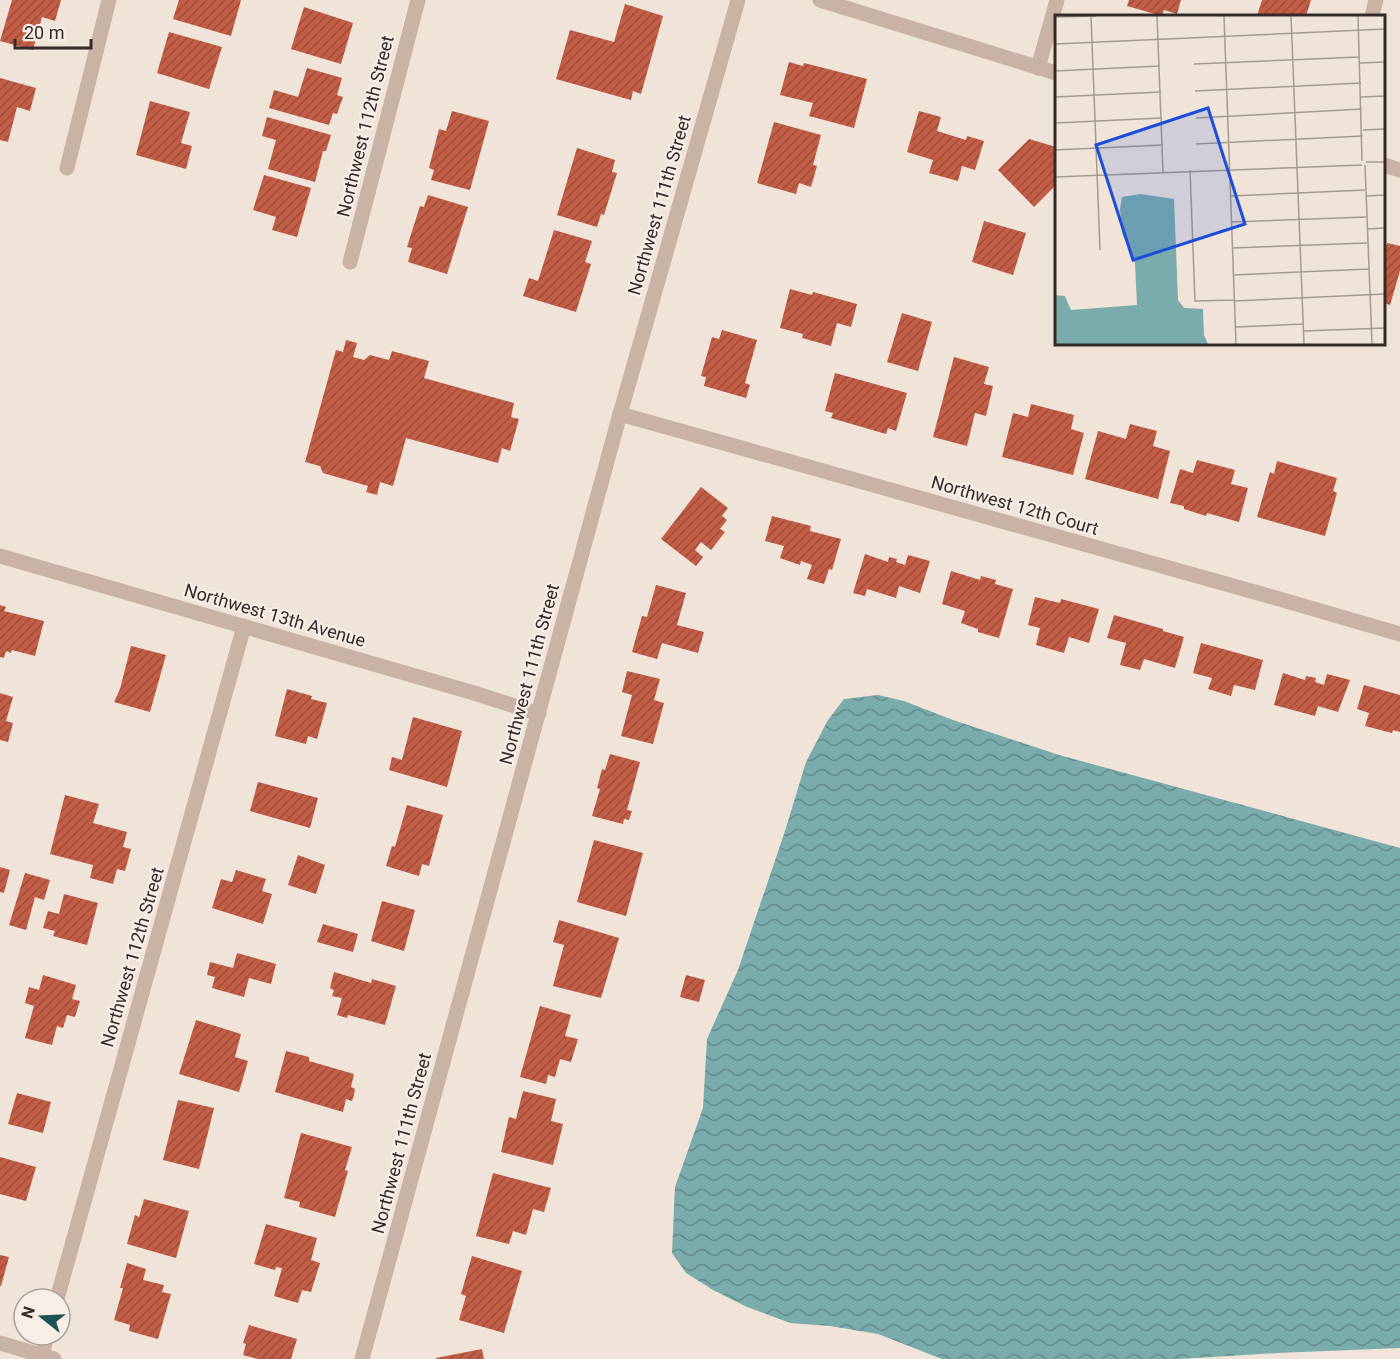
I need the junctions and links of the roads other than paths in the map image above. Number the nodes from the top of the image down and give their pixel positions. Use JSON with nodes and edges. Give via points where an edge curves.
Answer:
{"nodes":[{"id":1,"x":109,"y":0,"type":"edge"},
{"id":2,"x":418,"y":0,"type":"edge"},
{"id":3,"x":738,"y":0,"type":"edge"},
{"id":4,"x":820,"y":0,"type":"edge"},
{"id":5,"x":1057,"y":0,"type":"edge"},
{"id":6,"x":1376,"y":0,"type":"edge"},
{"id":7,"x":1372,"y":15,"type":"edge"},
{"id":8,"x":1038,"y":68,"type":"junction"},
{"id":9,"x":1055,"y":73,"type":"edge"},
{"id":10,"x":1385,"y":166,"type":"edge"},
{"id":11,"x":67,"y":168,"type":"dead end"},
{"id":12,"x":1400,"y":170,"type":"edge"},
{"id":13,"x":350,"y":262,"type":"dead end"},
{"id":14,"x":620,"y":414,"type":"junction"},
{"id":15,"x":0,"y":556,"type":"edge"},
{"id":16,"x":244,"y":626,"type":"junction"},
{"id":17,"x":1400,"y":634,"type":"edge"},
{"id":18,"x":538,"y":714,"type":"junction"},
{"id":19,"x":60,"y":1287,"type":"edge"},
{"id":20,"x":0,"y":1343,"type":"edge"},
{"id":21,"x":45,"y":1358,"type":"edge"},
{"id":22,"x":362,"y":1359,"type":"edge"}],
"edges":[{"from":1,"to":11,"type":"street"},
{"from":2,"to":13,"type":"street","name":"Northwest 112th Street"},
{"from":3,"to":14,"type":"street","name":"Northwest 111th Street"},
{"from":4,"to":8,"type":"street"},
{"from":5,"to":8,"type":"street"},
{"from":6,"to":7,"type":"street"},
{"from":8,"to":9,"type":"street"},
{"from":10,"to":12,"type":"street"},
{"from":14,"to":17,"type":"street","name":"Northwest 12th Court"},
{"from":14,"to":18,"type":"street","name":"Northwest 111th Street"},
{"from":15,"to":16,"type":"street","name":"Northwest 13th Avenue"},
{"from":16,"to":18,"type":"street","name":"Northwest 13th Avenue"},
{"from":16,"to":19,"type":"street","name":"Northwest 112th Street"},
{"from":18,"to":22,"type":"street","name":"Northwest 111th Street"},
{"from":20,"to":21,"type":"street"}]}
